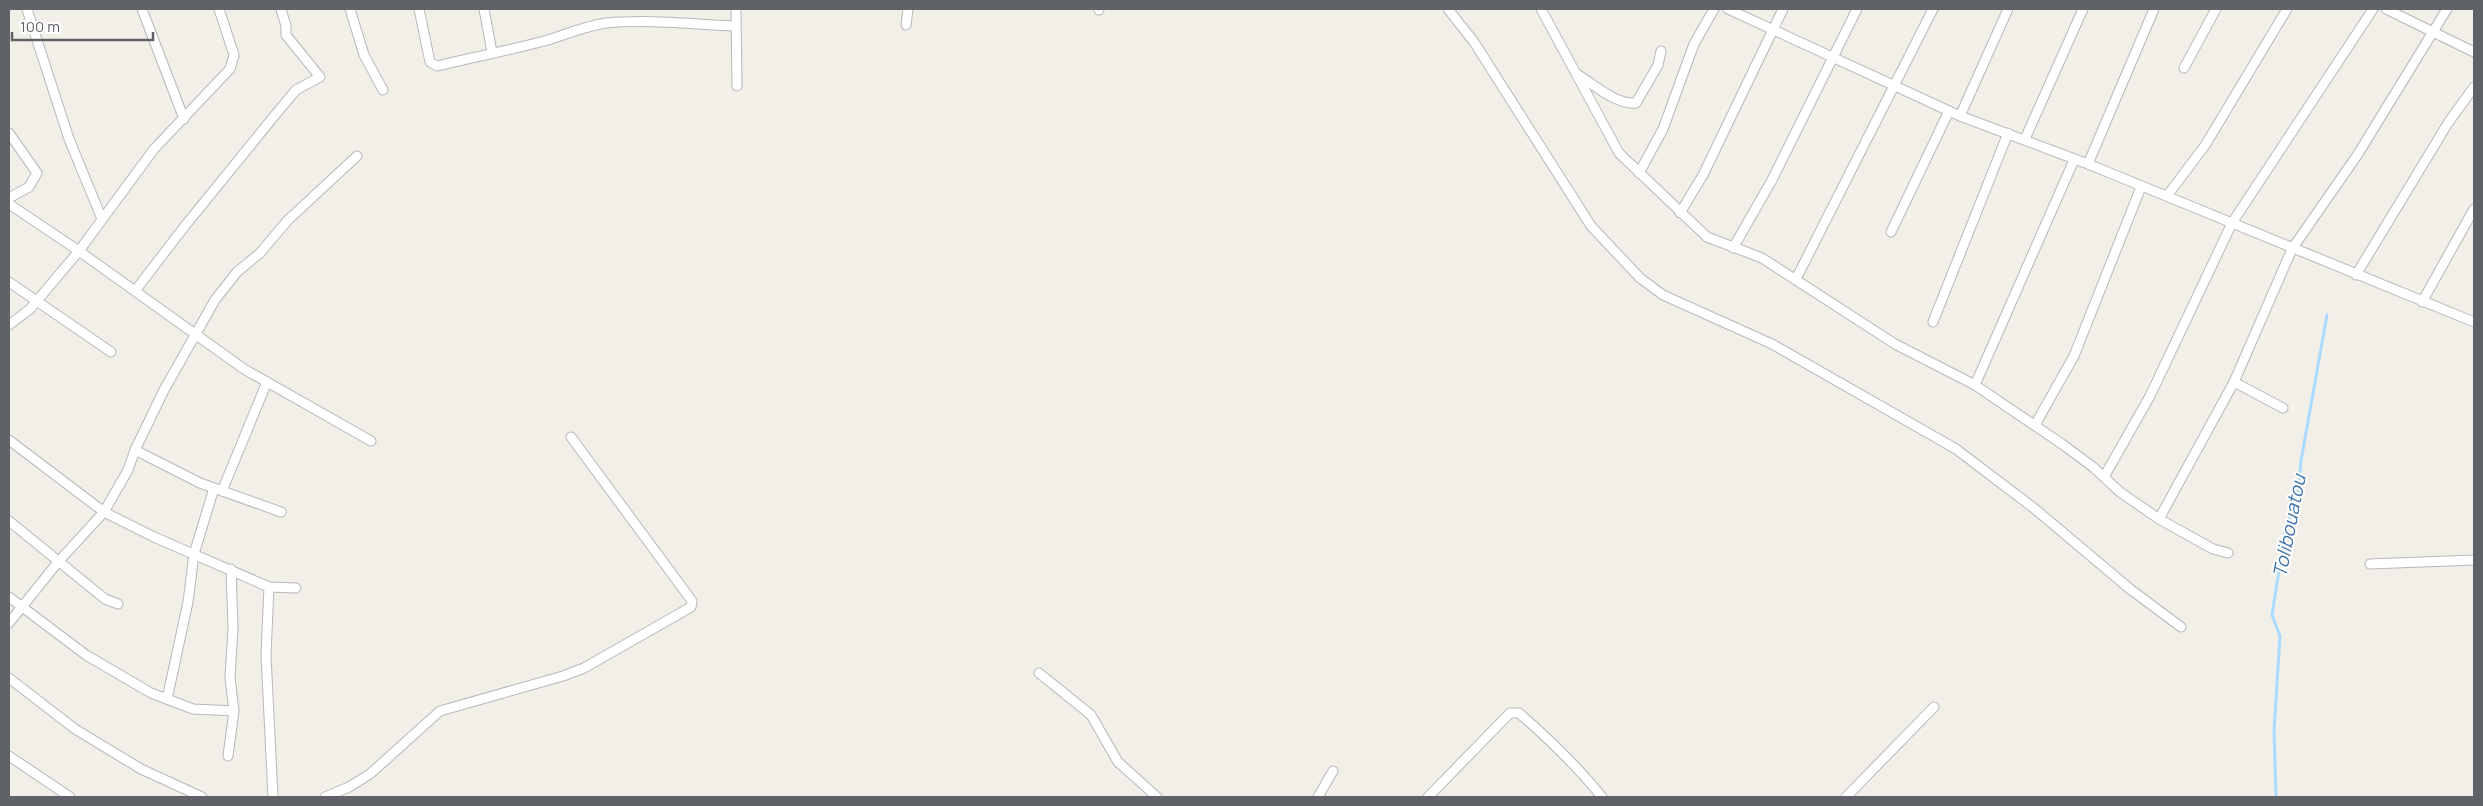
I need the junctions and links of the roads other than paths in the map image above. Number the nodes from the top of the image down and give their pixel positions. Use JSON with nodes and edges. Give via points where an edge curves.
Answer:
{"nodes":[{"id":1,"x":27,"y":9,"type":"edge"},
{"id":2,"x":142,"y":9,"type":"edge"},
{"id":3,"x":219,"y":9,"type":"edge"},
{"id":4,"x":281,"y":9,"type":"edge"},
{"id":5,"x":350,"y":9,"type":"edge"},
{"id":6,"x":419,"y":9,"type":"edge"},
{"id":7,"x":484,"y":9,"type":"edge"},
{"id":8,"x":736,"y":9,"type":"edge"},
{"id":9,"x":908,"y":9,"type":"edge"},
{"id":10,"x":1448,"y":9,"type":"edge"},
{"id":11,"x":1541,"y":9,"type":"edge"},
{"id":12,"x":1714,"y":9,"type":"edge"},
{"id":13,"x":1728,"y":9,"type":"edge"},
{"id":14,"x":1783,"y":9,"type":"edge"},
{"id":15,"x":1856,"y":9,"type":"edge"},
{"id":16,"x":1933,"y":9,"type":"edge"},
{"id":17,"x":2008,"y":9,"type":"edge"},
{"id":18,"x":2083,"y":9,"type":"edge"},
{"id":19,"x":2154,"y":9,"type":"edge"},
{"id":20,"x":2216,"y":9,"type":"edge"},
{"id":21,"x":2288,"y":9,"type":"edge"},
{"id":22,"x":2373,"y":9,"type":"edge"},
{"id":23,"x":2386,"y":9,"type":"edge"},
{"id":24,"x":2447,"y":9,"type":"edge"},
{"id":25,"x":906,"y":25,"type":"dead end"},
{"id":26,"x":735,"y":26,"type":"junction"},
{"id":27,"x":1773,"y":31,"type":"junction"},
{"id":28,"x":2433,"y":33,"type":"junction"},
{"id":29,"x":1661,"y":50,"type":"dead end"},
{"id":30,"x":492,"y":52,"type":"junction"},
{"id":31,"x":2474,"y":52,"type":"edge"},
{"id":32,"x":1832,"y":58,"type":"junction"},
{"id":33,"x":2184,"y":68,"type":"dead end"},
{"id":34,"x":1575,"y":72,"type":"junction"},
{"id":35,"x":737,"y":86,"type":"dead end"},
{"id":36,"x":1895,"y":87,"type":"junction"},
{"id":37,"x":2474,"y":87,"type":"edge"},
{"id":38,"x":383,"y":90,"type":"dead end"},
{"id":39,"x":1949,"y":111,"type":"junction"},
{"id":40,"x":1960,"y":116,"type":"junction"},
{"id":41,"x":184,"y":120,"type":"junction"},
{"id":42,"x":9,"y":133,"type":"edge"},
{"id":43,"x":2008,"y":133,"type":"junction"},
{"id":44,"x":2025,"y":139,"type":"junction"},
{"id":45,"x":357,"y":156,"type":"dead end"},
{"id":46,"x":2074,"y":160,"type":"junction"},
{"id":47,"x":2088,"y":164,"type":"junction"},
{"id":48,"x":1639,"y":173,"type":"junction"},
{"id":49,"x":2141,"y":186,"type":"junction"},
{"id":50,"x":2167,"y":196,"type":"junction"},
{"id":51,"x":9,"y":198,"type":"edge"},
{"id":52,"x":9,"y":204,"type":"edge"},
{"id":53,"x":2474,"y":209,"type":"edge"},
{"id":54,"x":1680,"y":213,"type":"junction"},
{"id":55,"x":102,"y":219,"type":"junction"},
{"id":56,"x":2232,"y":223,"type":"junction"},
{"id":57,"x":1891,"y":232,"type":"dead end"},
{"id":58,"x":1733,"y":248,"type":"junction"},
{"id":59,"x":2292,"y":249,"type":"junction"},
{"id":60,"x":79,"y":251,"type":"junction"},
{"id":61,"x":2356,"y":275,"type":"junction"},
{"id":62,"x":1796,"y":279,"type":"junction"},
{"id":63,"x":9,"y":282,"type":"edge"},
{"id":64,"x":135,"y":291,"type":"junction"},
{"id":65,"x":36,"y":302,"type":"junction"},
{"id":66,"x":2422,"y":302,"type":"junction"},
{"id":67,"x":1933,"y":322,"type":"dead end"},
{"id":68,"x":2474,"y":322,"type":"edge"},
{"id":69,"x":9,"y":325,"type":"edge"},
{"id":70,"x":194,"y":334,"type":"junction"},
{"id":71,"x":111,"y":352,"type":"dead end"},
{"id":72,"x":267,"y":382,"type":"junction"},
{"id":73,"x":2234,"y":382,"type":"junction"},
{"id":74,"x":1975,"y":385,"type":"junction"},
{"id":75,"x":2283,"y":408,"type":"dead end"},
{"id":76,"x":2036,"y":425,"type":"junction"},
{"id":77,"x":571,"y":437,"type":"dead end"},
{"id":78,"x":9,"y":440,"type":"edge"},
{"id":79,"x":371,"y":441,"type":"dead end"},
{"id":80,"x":135,"y":450,"type":"junction"},
{"id":81,"x":2104,"y":477,"type":"junction"},
{"id":82,"x":218,"y":489,"type":"junction"},
{"id":83,"x":104,"y":512,"type":"junction"},
{"id":84,"x":281,"y":512,"type":"dead end"},
{"id":85,"x":2159,"y":519,"type":"junction"},
{"id":86,"x":9,"y":521,"type":"edge"},
{"id":87,"x":194,"y":554,"type":"junction"},
{"id":88,"x":2228,"y":554,"type":"dead end"},
{"id":89,"x":2474,"y":560,"type":"edge"},
{"id":90,"x":58,"y":562,"type":"junction"},
{"id":91,"x":2370,"y":564,"type":"dead end"},
{"id":92,"x":231,"y":569,"type":"junction"},
{"id":93,"x":269,"y":587,"type":"junction"},
{"id":94,"x":296,"y":588,"type":"dead end"},
{"id":95,"x":9,"y":597,"type":"edge"},
{"id":96,"x":118,"y":604,"type":"dead end"},
{"id":97,"x":22,"y":606,"type":"junction"},
{"id":98,"x":9,"y":623,"type":"edge"},
{"id":99,"x":2182,"y":627,"type":"dead end"},
{"id":100,"x":1039,"y":673,"type":"dead end"},
{"id":101,"x":9,"y":678,"type":"edge"},
{"id":102,"x":167,"y":699,"type":"junction"},
{"id":103,"x":1934,"y":708,"type":"dead end"},
{"id":104,"x":234,"y":711,"type":"junction"},
{"id":105,"x":9,"y":756,"type":"edge"},
{"id":106,"x":228,"y":756,"type":"dead end"},
{"id":107,"x":1333,"y":772,"type":"dead end"},
{"id":108,"x":1594,"y":788,"type":"junction"},
{"id":109,"x":70,"y":797,"type":"edge"},
{"id":110,"x":202,"y":797,"type":"edge"},
{"id":111,"x":273,"y":797,"type":"edge"},
{"id":112,"x":324,"y":797,"type":"edge"},
{"id":113,"x":1157,"y":797,"type":"edge"},
{"id":114,"x":1318,"y":797,"type":"edge"},
{"id":115,"x":1428,"y":797,"type":"edge"},
{"id":116,"x":1588,"y":797,"type":"edge"},
{"id":117,"x":1602,"y":797,"type":"edge"},
{"id":118,"x":1846,"y":797,"type":"edge"}],
"edges":[{"from":1,"to":55,"type":"street","via":[[69,140]]},
{"from":2,"to":41,"type":"street"},
{"from":3,"to":41,"type":"street","via":[[234,60],[230,69]]},
{"from":4,"to":64,"type":"street","via":[[286,35],[320,77],[296,90]]},
{"from":5,"to":38,"type":"street","via":[[364,55]]},
{"from":6,"to":30,"type":"street","via":[[433,64],[437,66]]},
{"from":7,"to":30,"type":"street"},
{"from":8,"to":26,"type":"street"},
{"from":9,"to":25,"type":"street"},
{"from":10,"to":99,"type":"street","via":[[1474,42],[1592,226],[1640,278],[1663,295],[1772,344],[1956,449]]},
{"from":11,"to":34,"type":"street"},
{"from":12,"to":48,"type":"street","via":[[1694,44],[1663,128]]},
{"from":13,"to":27,"type":"street"},
{"from":14,"to":27,"type":"street"},
{"from":15,"to":32,"type":"street"},
{"from":16,"to":36,"type":"street"},
{"from":17,"to":40,"type":"street"},
{"from":18,"to":44,"type":"street"},
{"from":19,"to":47,"type":"street"},
{"from":20,"to":33,"type":"street"},
{"from":21,"to":50,"type":"street","via":[[2206,144]]},
{"from":22,"to":56,"type":"street"},
{"from":23,"to":28,"type":"street"},
{"from":24,"to":28,"type":"street"},
{"from":26,"to":30,"type":"street","via":[[606,23]]},
{"from":26,"to":35,"type":"street"},
{"from":27,"to":32,"type":"street"},
{"from":27,"to":54,"type":"street","via":[[1703,175]]},
{"from":28,"to":31,"type":"street"},
{"from":28,"to":59,"type":"street","via":[[2358,154]]},
{"from":29,"to":34,"type":"street","via":[[1658,65],[1636,103],[1608,94]]},
{"from":32,"to":36,"type":"street"},
{"from":32,"to":58,"type":"street","via":[[1772,180]]},
{"from":34,"to":48,"type":"street","via":[[1613,144]]},
{"from":36,"to":39,"type":"street"},
{"from":36,"to":62,"type":"street"},
{"from":37,"to":61,"type":"street","via":[[2448,123]]},
{"from":39,"to":40,"type":"street"},
{"from":39,"to":57,"type":"street"},
{"from":40,"to":43,"type":"street"},
{"from":41,"to":55,"type":"street","via":[[154,149]]},
{"from":42,"to":51,"type":"street","via":[[37,173],[29,187]]},
{"from":43,"to":44,"type":"street"},
{"from":43,"to":67,"type":"street"},
{"from":44,"to":46,"type":"street"},
{"from":45,"to":70,"type":"street","via":[[288,220],[260,253],[236,272]]},
{"from":46,"to":47,"type":"street"},
{"from":46,"to":74,"type":"street"},
{"from":47,"to":49,"type":"street"},
{"from":48,"to":54,"type":"street"},
{"from":49,"to":50,"type":"street"},
{"from":49,"to":76,"type":"street","via":[[2074,356]]},
{"from":50,"to":56,"type":"street"},
{"from":52,"to":60,"type":"street"},
{"from":53,"to":66,"type":"street"},
{"from":54,"to":58,"type":"street","via":[[1707,237]]},
{"from":55,"to":60,"type":"street"},
{"from":56,"to":59,"type":"street"},
{"from":56,"to":81,"type":"street","via":[[2146,403]]},
{"from":58,"to":62,"type":"street","via":[[1762,258]]},
{"from":59,"to":61,"type":"street"},
{"from":59,"to":73,"type":"street"},
{"from":60,"to":64,"type":"street"},
{"from":60,"to":65,"type":"street"},
{"from":61,"to":66,"type":"street"},
{"from":62,"to":74,"type":"street","via":[[1895,344]]},
{"from":63,"to":65,"type":"street"},
{"from":64,"to":70,"type":"street"},
{"from":65,"to":69,"type":"street"},
{"from":65,"to":71,"type":"street"},
{"from":66,"to":68,"type":"street"},
{"from":70,"to":72,"type":"street"},
{"from":70,"to":80,"type":"street"},
{"from":72,"to":79,"type":"street"},
{"from":72,"to":82,"type":"street"},
{"from":73,"to":75,"type":"street"},
{"from":73,"to":85,"type":"street"},
{"from":74,"to":76,"type":"street"},
{"from":76,"to":81,"type":"street"},
{"from":77,"to":112,"type":"street","via":[[687,593],[692,601],[691,607],[584,668],[440,712],[370,774]]},
{"from":78,"to":83,"type":"street"},
{"from":80,"to":82,"type":"street"},
{"from":80,"to":83,"type":"street","via":[[128,470]]},
{"from":81,"to":85,"type":"street"},
{"from":82,"to":84,"type":"street"},
{"from":82,"to":87,"type":"street"},
{"from":83,"to":87,"type":"street"},
{"from":83,"to":90,"type":"street"},
{"from":85,"to":88,"type":"street","via":[[2212,549]]},
{"from":86,"to":90,"type":"street"},
{"from":87,"to":92,"type":"street"},
{"from":87,"to":102,"type":"street","via":[[188,602]]},
{"from":89,"to":91,"type":"street"},
{"from":90,"to":96,"type":"street","via":[[105,599]]},
{"from":90,"to":97,"type":"street"},
{"from":92,"to":93,"type":"street"},
{"from":92,"to":104,"type":"street","via":[[230,678]]},
{"from":93,"to":94,"type":"street"},
{"from":93,"to":111,"type":"street","via":[[266,655]]},
{"from":95,"to":97,"type":"street"},
{"from":97,"to":98,"type":"street"},
{"from":97,"to":102,"type":"street","via":[[86,655]]},
{"from":100,"to":113,"type":"street","via":[[1091,715],[1118,762]]},
{"from":101,"to":110,"type":"street","via":[[75,729],[141,769]]},
{"from":102,"to":104,"type":"street","via":[[192,709]]},
{"from":103,"to":118,"type":"street"},
{"from":104,"to":106,"type":"street"},
{"from":105,"to":109,"type":"street"},
{"from":107,"to":114,"type":"street"},
{"from":108,"to":115,"type":"street","via":[[1548,738],[1515,712],[1510,713]]},
{"from":108,"to":116,"type":"street"},
{"from":108,"to":117,"type":"street"}]}
